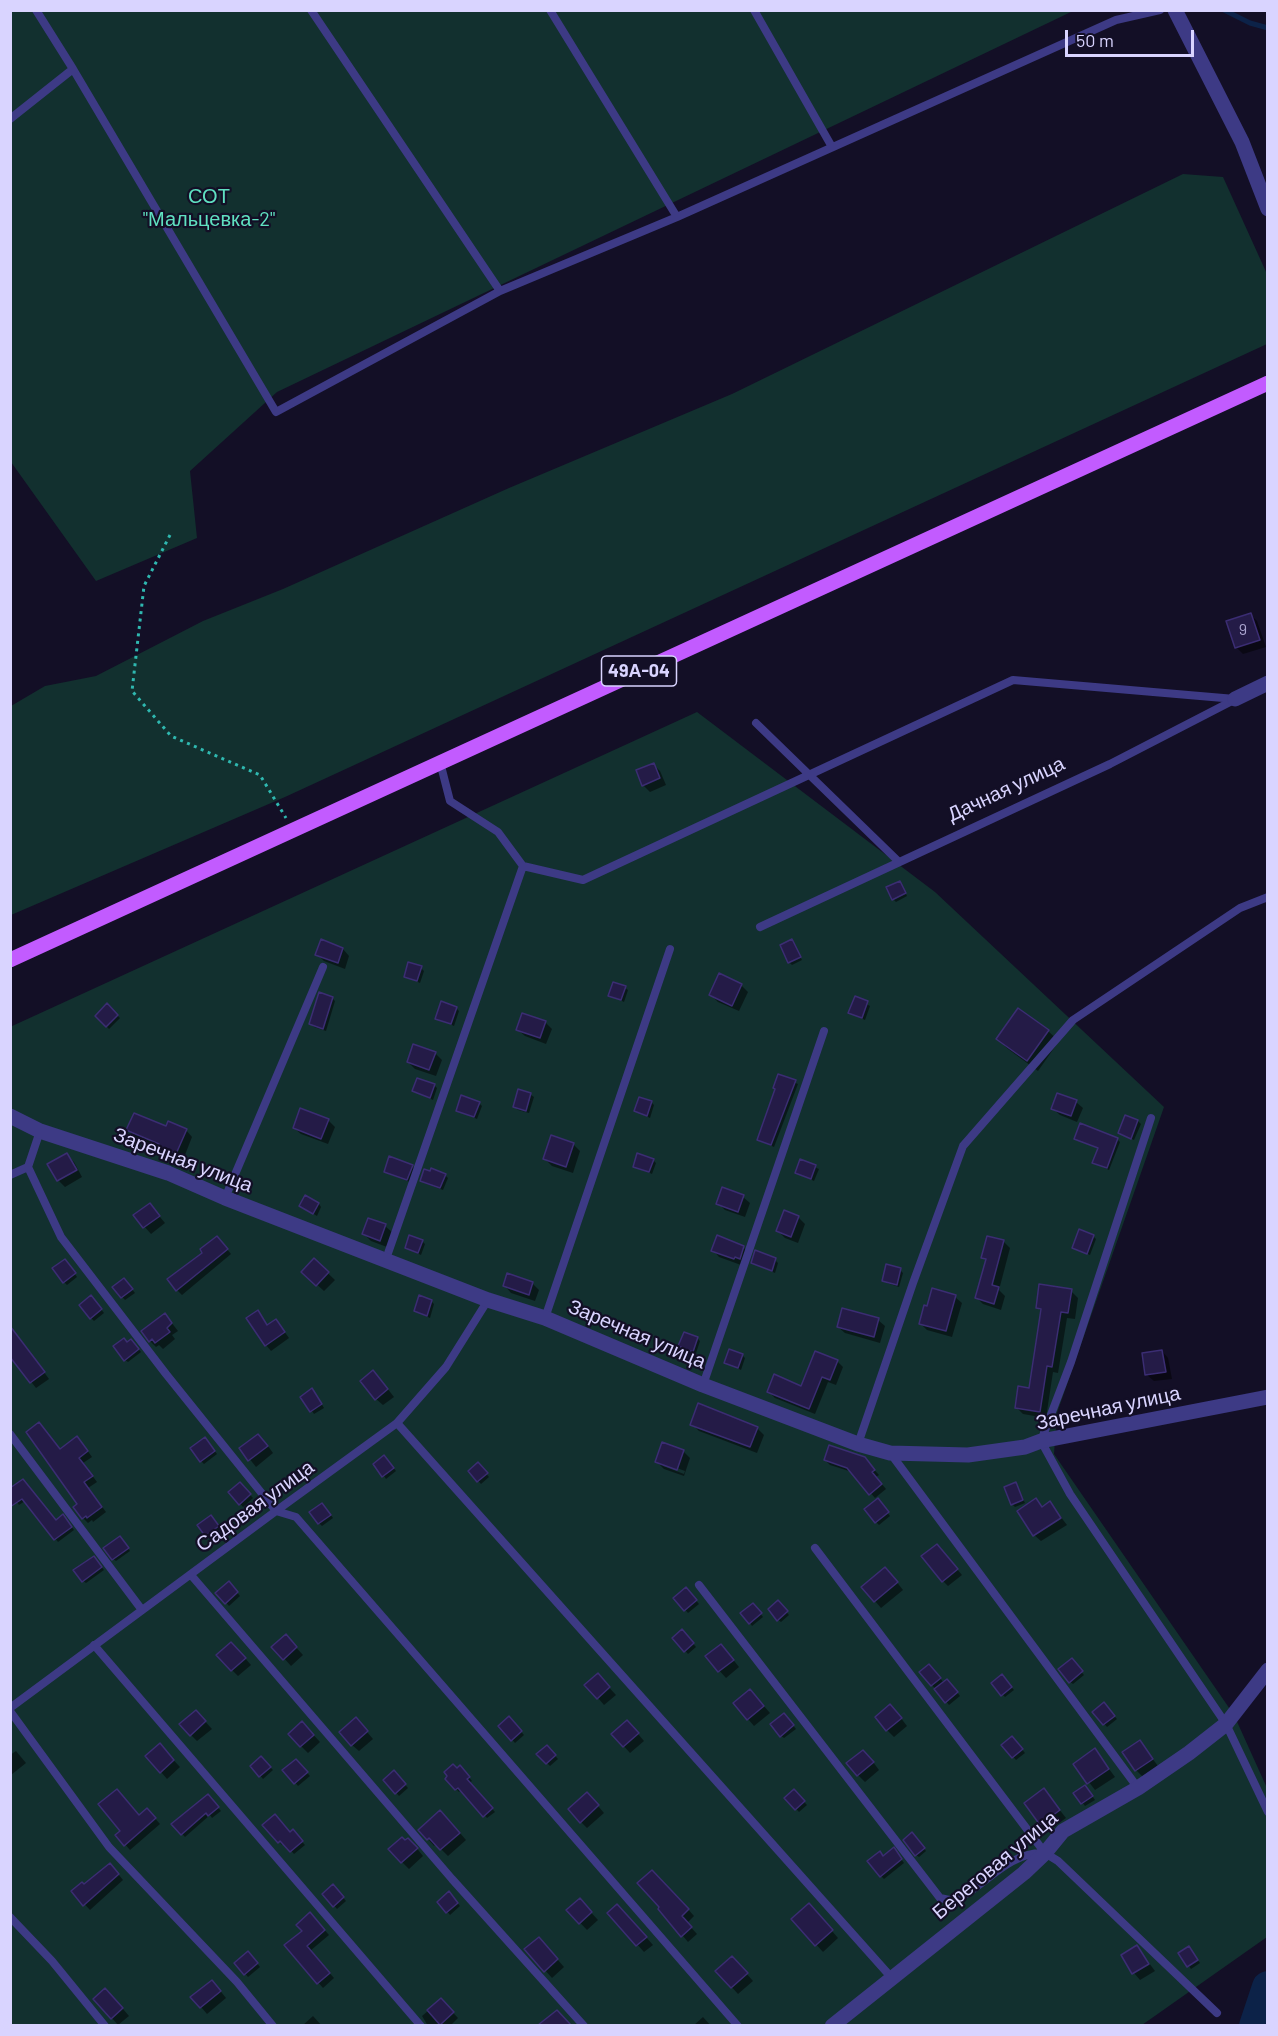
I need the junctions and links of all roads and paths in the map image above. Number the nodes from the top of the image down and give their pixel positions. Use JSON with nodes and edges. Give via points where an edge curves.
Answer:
{"nodes":[{"id":1,"x":36,"y":10,"type":"edge"},
{"id":2,"x":311,"y":10,"type":"edge"},
{"id":3,"x":550,"y":10,"type":"edge"},
{"id":4,"x":754,"y":10,"type":"edge"},
{"id":5,"x":1160,"y":10,"type":"edge"},
{"id":6,"x":1175,"y":10,"type":"edge"},
{"id":7,"x":73,"y":69,"type":"junction"},
{"id":8,"x":10,"y":119,"type":"edge"},
{"id":9,"x":832,"y":147,"type":"junction"},
{"id":10,"x":1268,"y":209,"type":"edge"},
{"id":11,"x":677,"y":217,"type":"junction"},
{"id":12,"x":500,"y":291,"type":"junction"},
{"id":13,"x":1268,"y":383,"type":"edge"},
{"id":14,"x":171,"y":535,"type":"dead end"},
{"id":15,"x":1268,"y":683,"type":"edge"},
{"id":16,"x":1235,"y":699,"type":"junction"},
{"id":17,"x":756,"y":723,"type":"dead end"},
{"id":18,"x":440,"y":762,"type":"junction"},
{"id":19,"x":809,"y":775,"type":"junction"},
{"id":20,"x":293,"y":830,"type":"junction"},
{"id":21,"x":898,"y":861,"type":"junction"},
{"id":22,"x":523,"y":866,"type":"junction"},
{"id":23,"x":1268,"y":897,"type":"edge"},
{"id":24,"x":760,"y":927,"type":"dead end"},
{"id":25,"x":670,"y":949,"type":"dead end"},
{"id":26,"x":10,"y":960,"type":"edge"},
{"id":27,"x":323,"y":967,"type":"dead end"},
{"id":28,"x":824,"y":1031,"type":"dead end"},
{"id":29,"x":10,"y":1116,"type":"edge"},
{"id":30,"x":1151,"y":1118,"type":"dead end"},
{"id":31,"x":40,"y":1131,"type":"junction"},
{"id":32,"x":28,"y":1167,"type":"junction"},
{"id":33,"x":10,"y":1175,"type":"edge"},
{"id":34,"x":225,"y":1198,"type":"junction"},
{"id":35,"x":386,"y":1259,"type":"junction"},
{"id":36,"x":488,"y":1300,"type":"junction"},
{"id":37,"x":545,"y":1318,"type":"junction"},
{"id":38,"x":703,"y":1385,"type":"junction"},
{"id":39,"x":1268,"y":1397,"type":"edge"},
{"id":40,"x":397,"y":1423,"type":"junction"},
{"id":41,"x":10,"y":1434,"type":"edge"},
{"id":42,"x":1041,"y":1441,"type":"junction"},
{"id":43,"x":858,"y":1444,"type":"junction"},
{"id":44,"x":890,"y":1453,"type":"junction"},
{"id":45,"x":276,"y":1510,"type":"junction"},
{"id":46,"x":815,"y":1548,"type":"dead end"},
{"id":47,"x":191,"y":1575,"type":"junction"},
{"id":48,"x":699,"y":1585,"type":"dead end"},
{"id":49,"x":142,"y":1610,"type":"junction"},
{"id":50,"x":94,"y":1646,"type":"junction"},
{"id":51,"x":1268,"y":1670,"type":"edge"},
{"id":52,"x":10,"y":1710,"type":"edge"},
{"id":53,"x":1226,"y":1724,"type":"junction"},
{"id":54,"x":1138,"y":1788,"type":"junction"},
{"id":55,"x":1268,"y":1812,"type":"edge"},
{"id":56,"x":1045,"y":1853,"type":"junction"},
{"id":57,"x":10,"y":1917,"type":"edge"},
{"id":58,"x":891,"y":1977,"type":"junction"},
{"id":59,"x":1217,"y":2013,"type":"dead end"},
{"id":60,"x":105,"y":2025,"type":"edge"},
{"id":61,"x":273,"y":2025,"type":"edge"},
{"id":62,"x":421,"y":2025,"type":"edge"},
{"id":63,"x":584,"y":2025,"type":"edge"},
{"id":64,"x":738,"y":2025,"type":"edge"},
{"id":65,"x":832,"y":2025,"type":"edge"}],
"edges":[{"from":1,"to":7,"type":"lane"},
{"from":2,"to":12,"type":"lane"},
{"from":3,"to":11,"type":"lane"},
{"from":4,"to":9,"type":"lane"},
{"from":5,"to":9,"type":"lane","via":[[1116,20]]},
{"from":6,"to":10,"type":"street","via":[[1242,142]]},
{"from":7,"to":8,"type":"lane"},
{"from":7,"to":12,"type":"lane","via":[[276,412]]},
{"from":9,"to":11,"type":"lane"},
{"from":11,"to":12,"type":"lane"},
{"from":13,"to":18,"type":"main road","number":"49А-04"},
{"from":14,"to":20,"type":"path","via":[[144,586],[132,691],[171,736],[260,776]]},
{"from":15,"to":16,"type":"street","name":"Дачная улица"},
{"from":16,"to":19,"type":"lane","via":[[1013,680]]},
{"from":16,"to":21,"type":"lane","name":"Дачная улица","via":[[1110,764]]},
{"from":17,"to":19,"type":"lane"},
{"from":18,"to":20,"type":"main road","number":"49А-04"},
{"from":18,"to":22,"type":"lane","via":[[450,801],[498,832]]},
{"from":19,"to":21,"type":"lane"},
{"from":19,"to":22,"type":"lane","via":[[583,880]]},
{"from":20,"to":26,"type":"main road","number":"49А-04"},
{"from":21,"to":24,"type":"lane","name":"Дачная улица"},
{"from":22,"to":35,"type":"lane"},
{"from":23,"to":43,"type":"lane","via":[[1239,908],[1073,1020],[963,1146]]},
{"from":25,"to":37,"type":"lane"},
{"from":27,"to":34,"type":"lane"},
{"from":28,"to":38,"type":"lane"},
{"from":29,"to":31,"type":"street","name":"Заречная улица"},
{"from":30,"to":42,"type":"lane"},
{"from":31,"to":32,"type":"lane"},
{"from":31,"to":34,"type":"street","name":"Заречная улица","via":[[168,1173]]},
{"from":32,"to":33,"type":"lane"},
{"from":32,"to":45,"type":"lane","via":[[61,1237]]},
{"from":34,"to":35,"type":"street","name":"Заречная улица"},
{"from":35,"to":36,"type":"street","name":"Заречная улица"},
{"from":36,"to":37,"type":"street","name":"Заречная улица"},
{"from":36,"to":40,"type":"lane","name":"Садовая улица","via":[[447,1367]]},
{"from":37,"to":38,"type":"street","name":"Заречная улица"},
{"from":38,"to":43,"type":"street","name":"Заречная улица"},
{"from":39,"to":42,"type":"street","name":"Заречная улица"},
{"from":40,"to":45,"type":"lane","name":"Садовая улица"},
{"from":40,"to":58,"type":"lane"},
{"from":41,"to":49,"type":"lane"},
{"from":42,"to":44,"type":"street","name":"Заречная улица","via":[[968,1455]]},
{"from":42,"to":53,"type":"lane","via":[[1070,1494]]},
{"from":43,"to":44,"type":"street","name":"Заречная улица"},
{"from":44,"to":54,"type":"lane"},
{"from":45,"to":47,"type":"lane","name":"Садовая улица"},
{"from":45,"to":64,"type":"lane","via":[[296,1517]]},
{"from":46,"to":56,"type":"lane"},
{"from":47,"to":49,"type":"lane","name":"Садовая улица"},
{"from":47,"to":63,"type":"lane","via":[[452,1880]]},
{"from":48,"to":56,"type":"lane","via":[[940,1898],[954,1901],[1015,1859]]},
{"from":49,"to":50,"type":"lane","name":"Садовая улица"},
{"from":50,"to":52,"type":"lane","name":"Садовая улица"},
{"from":50,"to":62,"type":"lane"},
{"from":51,"to":53,"type":"street","name":"Береговая улица"},
{"from":52,"to":61,"type":"lane","via":[[109,1847]]},
{"from":53,"to":54,"type":"street","name":"Береговая улица"},
{"from":53,"to":55,"type":"lane"},
{"from":54,"to":56,"type":"street","name":"Береговая улица","via":[[1063,1831]]},
{"from":56,"to":58,"type":"street","name":"Береговая улица","via":[[1024,1874]]},
{"from":56,"to":59,"type":"lane"},
{"from":57,"to":60,"type":"lane"},
{"from":58,"to":65,"type":"street","name":"Береговая улица"}]}
